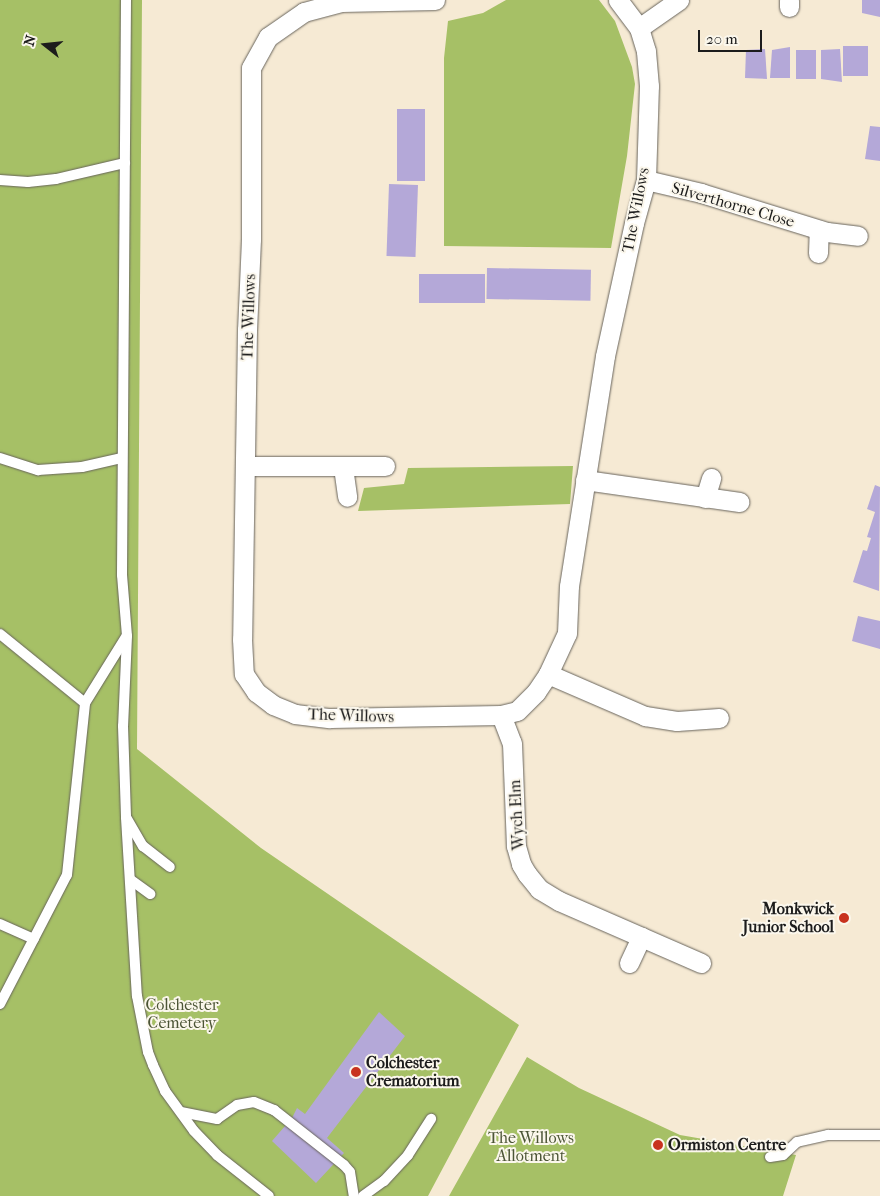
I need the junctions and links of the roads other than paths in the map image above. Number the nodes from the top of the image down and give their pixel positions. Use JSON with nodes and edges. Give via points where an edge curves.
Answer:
{"nodes":[{"id":1,"x":126,"y":0,"type":"edge"},
{"id":2,"x":435,"y":0,"type":"edge"},
{"id":3,"x":618,"y":0,"type":"edge"},
{"id":4,"x":679,"y":0,"type":"edge"},
{"id":5,"x":639,"y":28,"type":"junction"},
{"id":6,"x":125,"y":163,"type":"junction"},
{"id":7,"x":0,"y":180,"type":"edge"},
{"id":8,"x":646,"y":180,"type":"junction"},
{"id":9,"x":819,"y":230,"type":"junction"},
{"id":10,"x":858,"y":236,"type":"dead end"},
{"id":11,"x":818,"y":253,"type":"dead end"},
{"id":12,"x":0,"y":458,"type":"edge"},
{"id":13,"x":122,"y":458,"type":"junction"},
{"id":14,"x":246,"y":466,"type":"junction"},
{"id":15,"x":385,"y":466,"type":"dead end"},
{"id":16,"x":343,"y":467,"type":"junction"},
{"id":17,"x":711,"y":478,"type":"dead end"},
{"id":18,"x":585,"y":480,"type":"junction"},
{"id":19,"x":347,"y":498,"type":"dead end"},
{"id":20,"x":705,"y":498,"type":"junction"},
{"id":21,"x":739,"y":502,"type":"dead end"},
{"id":22,"x":0,"y":634,"type":"edge"},
{"id":23,"x":127,"y":636,"type":"junction"},
{"id":24,"x":548,"y":674,"type":"junction"},
{"id":25,"x":85,"y":703,"type":"junction"},
{"id":26,"x":501,"y":714,"type":"junction"},
{"id":27,"x":719,"y":718,"type":"dead end"},
{"id":28,"x":126,"y":817,"type":"junction"},
{"id":29,"x":170,"y":867,"type":"dead end"},
{"id":30,"x":131,"y":880,"type":"junction"},
{"id":31,"x":150,"y":894,"type":"dead end"},
{"id":32,"x":0,"y":924,"type":"edge"},
{"id":33,"x":641,"y":937,"type":"junction"},
{"id":34,"x":34,"y":939,"type":"junction"},
{"id":35,"x":701,"y":962,"type":"dead end"},
{"id":36,"x":629,"y":963,"type":"dead end"},
{"id":37,"x":0,"y":1004,"type":"edge"},
{"id":38,"x":181,"y":1112,"type":"junction"},
{"id":39,"x":431,"y":1119,"type":"dead end"},
{"id":40,"x":880,"y":1135,"type":"edge"},
{"id":41,"x":770,"y":1157,"type":"dead end"},
{"id":42,"x":269,"y":1196,"type":"edge"},
{"id":43,"x":354,"y":1196,"type":"edge"},
{"id":44,"x":364,"y":1196,"type":"edge"}],
"edges":[{"from":1,"to":6,"type":"lane"},
{"from":2,"to":14,"type":"street","name":"The Willows","via":[[342,2],[304,12],[268,37],[251,68],[252,239],[247,330]]},
{"from":3,"to":5,"type":"street","name":"The Willows"},
{"from":4,"to":5,"type":"street"},
{"from":5,"to":8,"type":"street","name":"The Willows","via":[[646,52],[649,86]]},
{"from":6,"to":7,"type":"lane","via":[[28,182]]},
{"from":6,"to":13,"type":"lane"},
{"from":8,"to":9,"type":"street","name":"Silverthorne Close","via":[[702,193]]},
{"from":8,"to":18,"type":"street","name":"The Willows","via":[[605,356]]},
{"from":9,"to":10,"type":"street","name":"Silverthorne Close"},
{"from":9,"to":11,"type":"street"},
{"from":12,"to":13,"type":"lane","via":[[38,470]]},
{"from":13,"to":23,"type":"lane","via":[[122,576]]},
{"from":14,"to":16,"type":"street"},
{"from":14,"to":26,"type":"street","name":"The Willows","via":[[244,674],[256,692],[274,705],[296,714],[330,718]]},
{"from":15,"to":16,"type":"street"},
{"from":16,"to":19,"type":"street"},
{"from":17,"to":20,"type":"street"},
{"from":18,"to":20,"type":"street"},
{"from":18,"to":24,"type":"street","name":"The Willows","via":[[569,586],[567,632]]},
{"from":20,"to":21,"type":"street"},
{"from":22,"to":25,"type":"lane"},
{"from":23,"to":25,"type":"lane"},
{"from":23,"to":28,"type":"lane","via":[[123,726]]},
{"from":24,"to":26,"type":"street","name":"The Willows","via":[[517,711]]},
{"from":24,"to":27,"type":"street","via":[[644,716],[677,721]]},
{"from":25,"to":34,"type":"lane","via":[[67,875]]},
{"from":26,"to":33,"type":"street","name":"Wych Elm","via":[[512,742],[516,846],[521,864],[540,889],[552,897]]},
{"from":28,"to":29,"type":"lane","via":[[143,846]]},
{"from":28,"to":30,"type":"lane"},
{"from":30,"to":31,"type":"lane"},
{"from":30,"to":38,"type":"lane","via":[[137,996],[148,1052],[165,1092]]},
{"from":32,"to":34,"type":"lane"},
{"from":33,"to":35,"type":"street","name":"Wych Elm"},
{"from":33,"to":36,"type":"street"},
{"from":34,"to":37,"type":"lane"},
{"from":38,"to":42,"type":"lane","via":[[217,1155]]},
{"from":38,"to":43,"type":"lane","via":[[217,1118],[237,1105],[254,1102],[274,1110],[344,1165],[350,1172]]},
{"from":39,"to":44,"type":"lane","via":[[408,1155],[384,1181]]},
{"from":40,"to":41,"type":"lane","via":[[828,1135],[797,1142],[783,1155]]}]}
